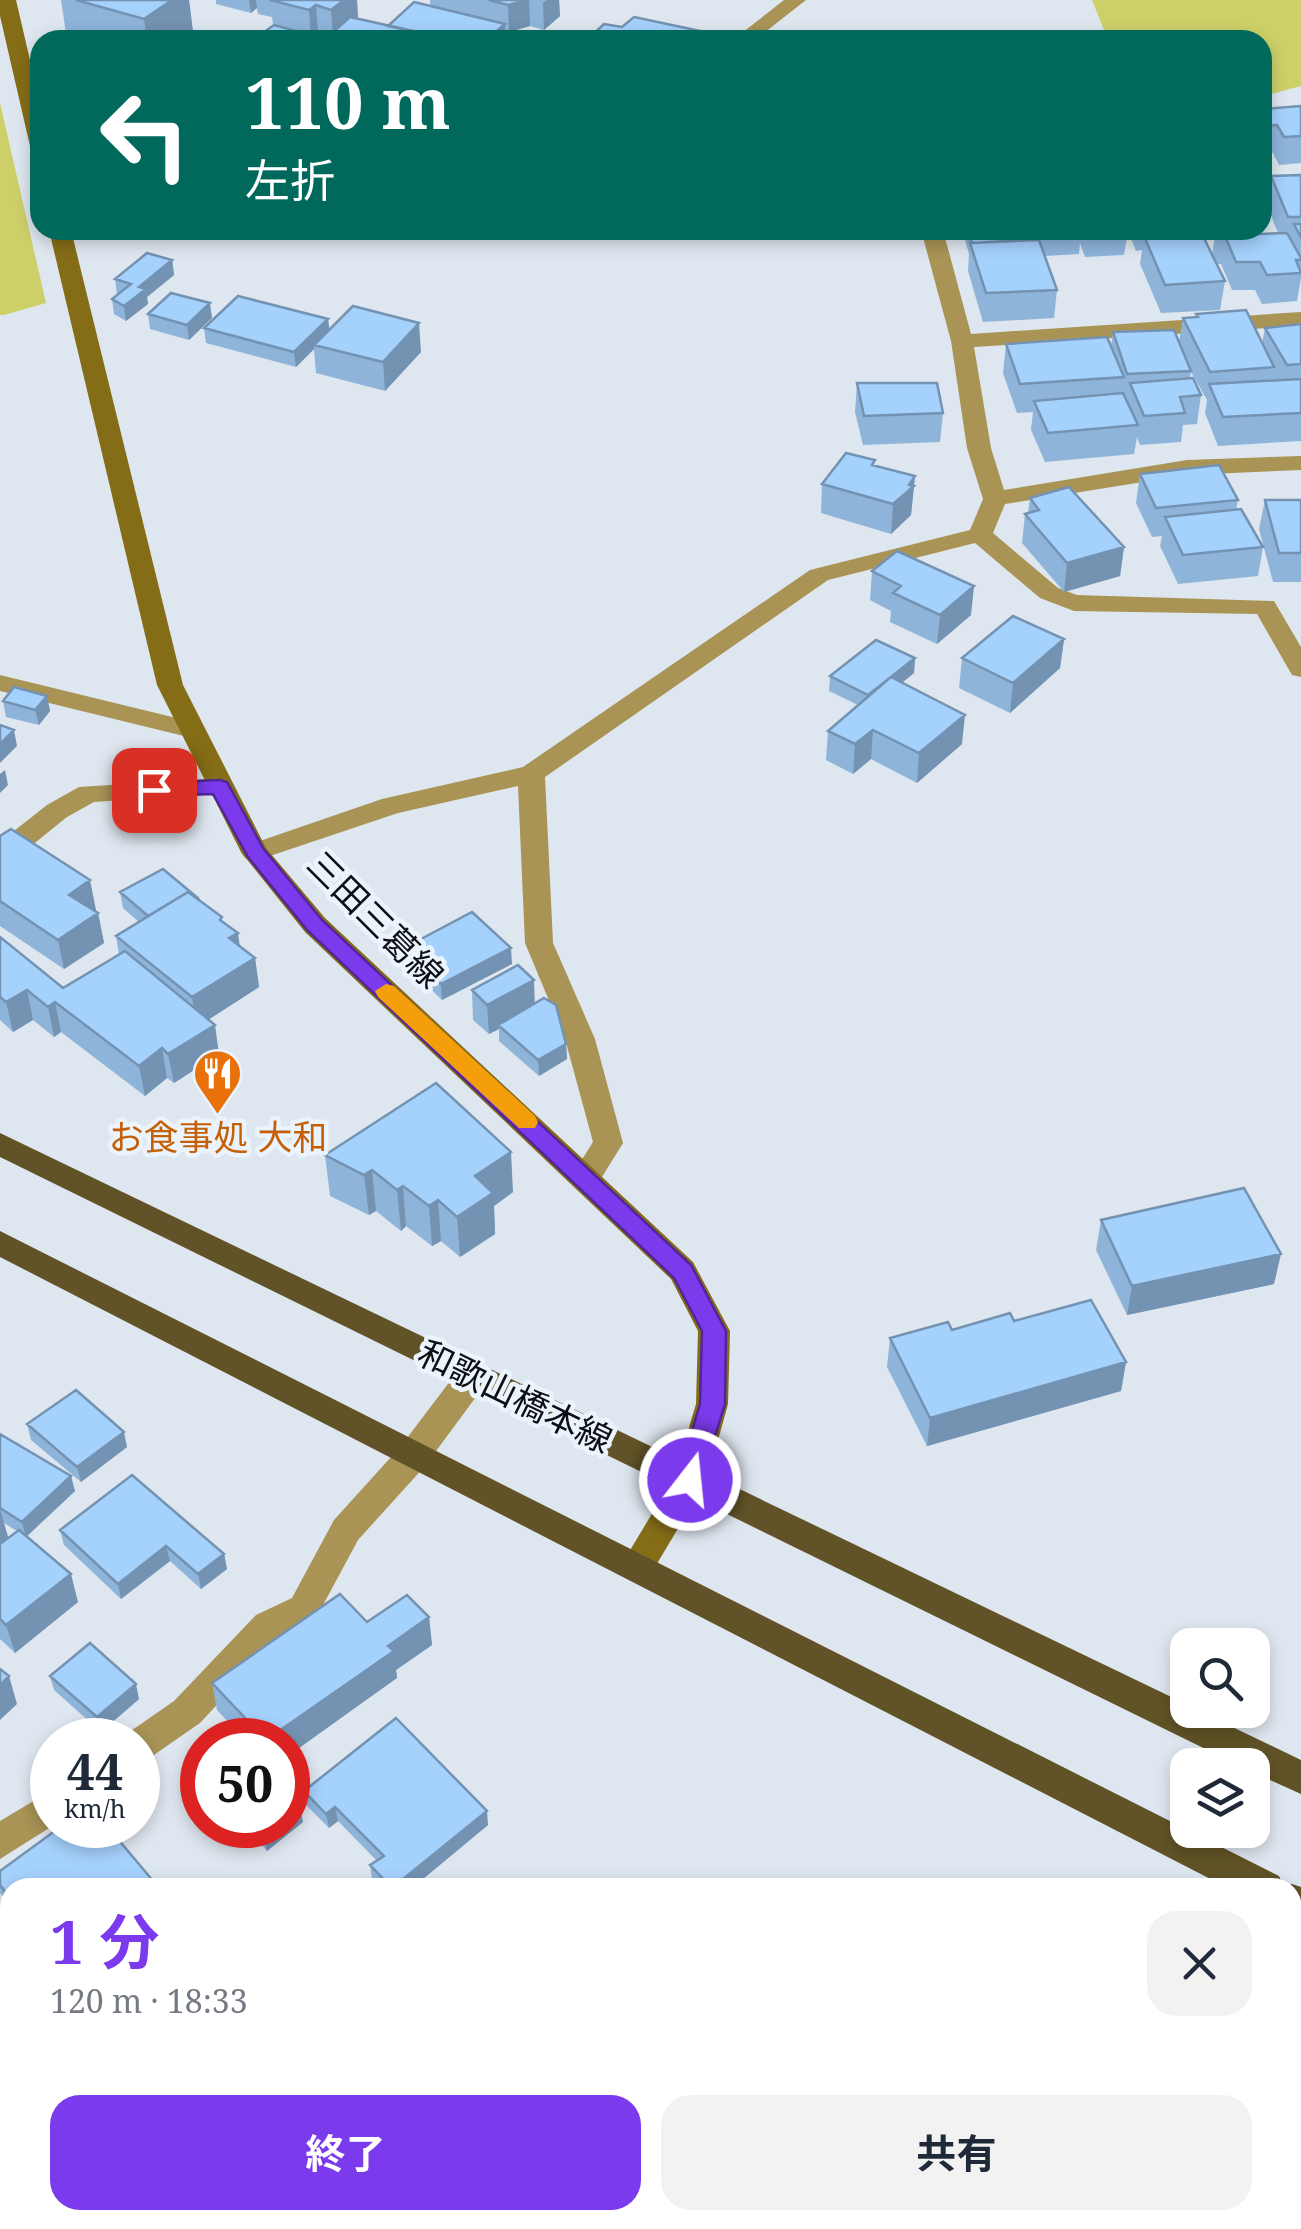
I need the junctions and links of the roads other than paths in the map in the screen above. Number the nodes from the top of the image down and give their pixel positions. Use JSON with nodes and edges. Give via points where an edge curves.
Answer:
{"nodes":[{"id":1,"x":6,"y":0,"type":"edge"},
{"id":2,"x":796,"y":0,"type":"edge"},
{"id":3,"x":756,"y":30,"type":"edge"},
{"id":4,"x":30,"y":103,"type":"edge"},
{"id":5,"x":1301,"y":182,"type":"edge"},
{"id":6,"x":1272,"y":184,"type":"edge"},
{"id":7,"x":62,"y":240,"type":"edge"},
{"id":8,"x":935,"y":240,"type":"edge"},
{"id":9,"x":1301,"y":318,"type":"edge"},
{"id":10,"x":962,"y":342,"type":"junction"},
{"id":11,"x":1301,"y":463,"type":"edge"},
{"id":12,"x":995,"y":499,"type":"junction"},
{"id":13,"x":980,"y":536,"type":"junction"},
{"id":14,"x":1301,"y":669,"type":"edge"},
{"id":15,"x":0,"y":683,"type":"edge"},
{"id":16,"x":192,"y":730,"type":"junction"},
{"id":17,"x":531,"y":774,"type":"junction"},
{"id":18,"x":220,"y":787,"type":"junction"},
{"id":19,"x":255,"y":852,"type":"junction"},
{"id":20,"x":0,"y":856,"type":"edge"},
{"id":21,"x":0,"y":1144,"type":"edge"},
{"id":22,"x":586,"y":1176,"type":"junction"},
{"id":23,"x":0,"y":1243,"type":"edge"},
{"id":24,"x":472,"y":1377,"type":"junction"},
{"id":25,"x":413,"y":1456,"type":"junction"},
{"id":26,"x":690,"y":1480,"type":"junction"},
{"id":27,"x":636,"y":1567,"type":"junction"},
{"id":28,"x":160,"y":1731,"type":"edge"},
{"id":29,"x":1301,"y":1778,"type":"edge"},
{"id":30,"x":30,"y":1821,"type":"edge"},
{"id":31,"x":0,"y":1842,"type":"edge"},
{"id":32,"x":1246,"y":1878,"type":"edge"}],
"edges":[{"from":1,"to":4,"type":"main road"},
{"from":2,"to":3,"type":"street"},
{"from":5,"to":6,"type":"street"},
{"from":7,"to":16,"type":"main road","name":"三田三葛線","via":[[170,686]]},
{"from":8,"to":10,"type":"street"},
{"from":9,"to":10,"type":"street"},
{"from":10,"to":12,"type":"street","via":[[979,448]]},
{"from":11,"to":12,"type":"street","via":[[1146,475]]},
{"from":12,"to":13,"type":"street"},
{"from":13,"to":14,"type":"street","via":[[1049,593],[1074,603],[1265,606]]},
{"from":13,"to":17,"type":"street","via":[[819,576]]},
{"from":15,"to":16,"type":"street"},
{"from":16,"to":18,"type":"main road","name":"三田三葛線"},
{"from":17,"to":19,"type":"street","via":[[392,806]]},
{"from":17,"to":22,"type":"street","via":[[539,943],[580,1039],[608,1143]]},
{"from":18,"to":19,"type":"main road","name":"三田三葛線"},
{"from":18,"to":20,"type":"street","via":[[88,793]]},
{"from":19,"to":22,"type":"main road","name":"三田三葛線","via":[[315,925]]},
{"from":21,"to":24,"type":"main road","name":"和歌山橋本線"},
{"from":22,"to":26,"type":"main road","name":"三田三葛線","via":[[682,1271],[714,1331],[712,1404]]},
{"from":23,"to":25,"type":"main road"},
{"from":24,"to":25,"type":"street"},
{"from":24,"to":26,"type":"main road","name":"和歌山橋本線"},
{"from":25,"to":27,"type":"main road"},
{"from":25,"to":28,"type":"street","via":[[346,1530],[304,1608],[268,1626],[187,1712]]},
{"from":26,"to":27,"type":"main road","name":"三田三葛線"},
{"from":26,"to":29,"type":"main road","name":"和歌山橋本線"},
{"from":27,"to":32,"type":"main road"},
{"from":30,"to":31,"type":"street"}]}
